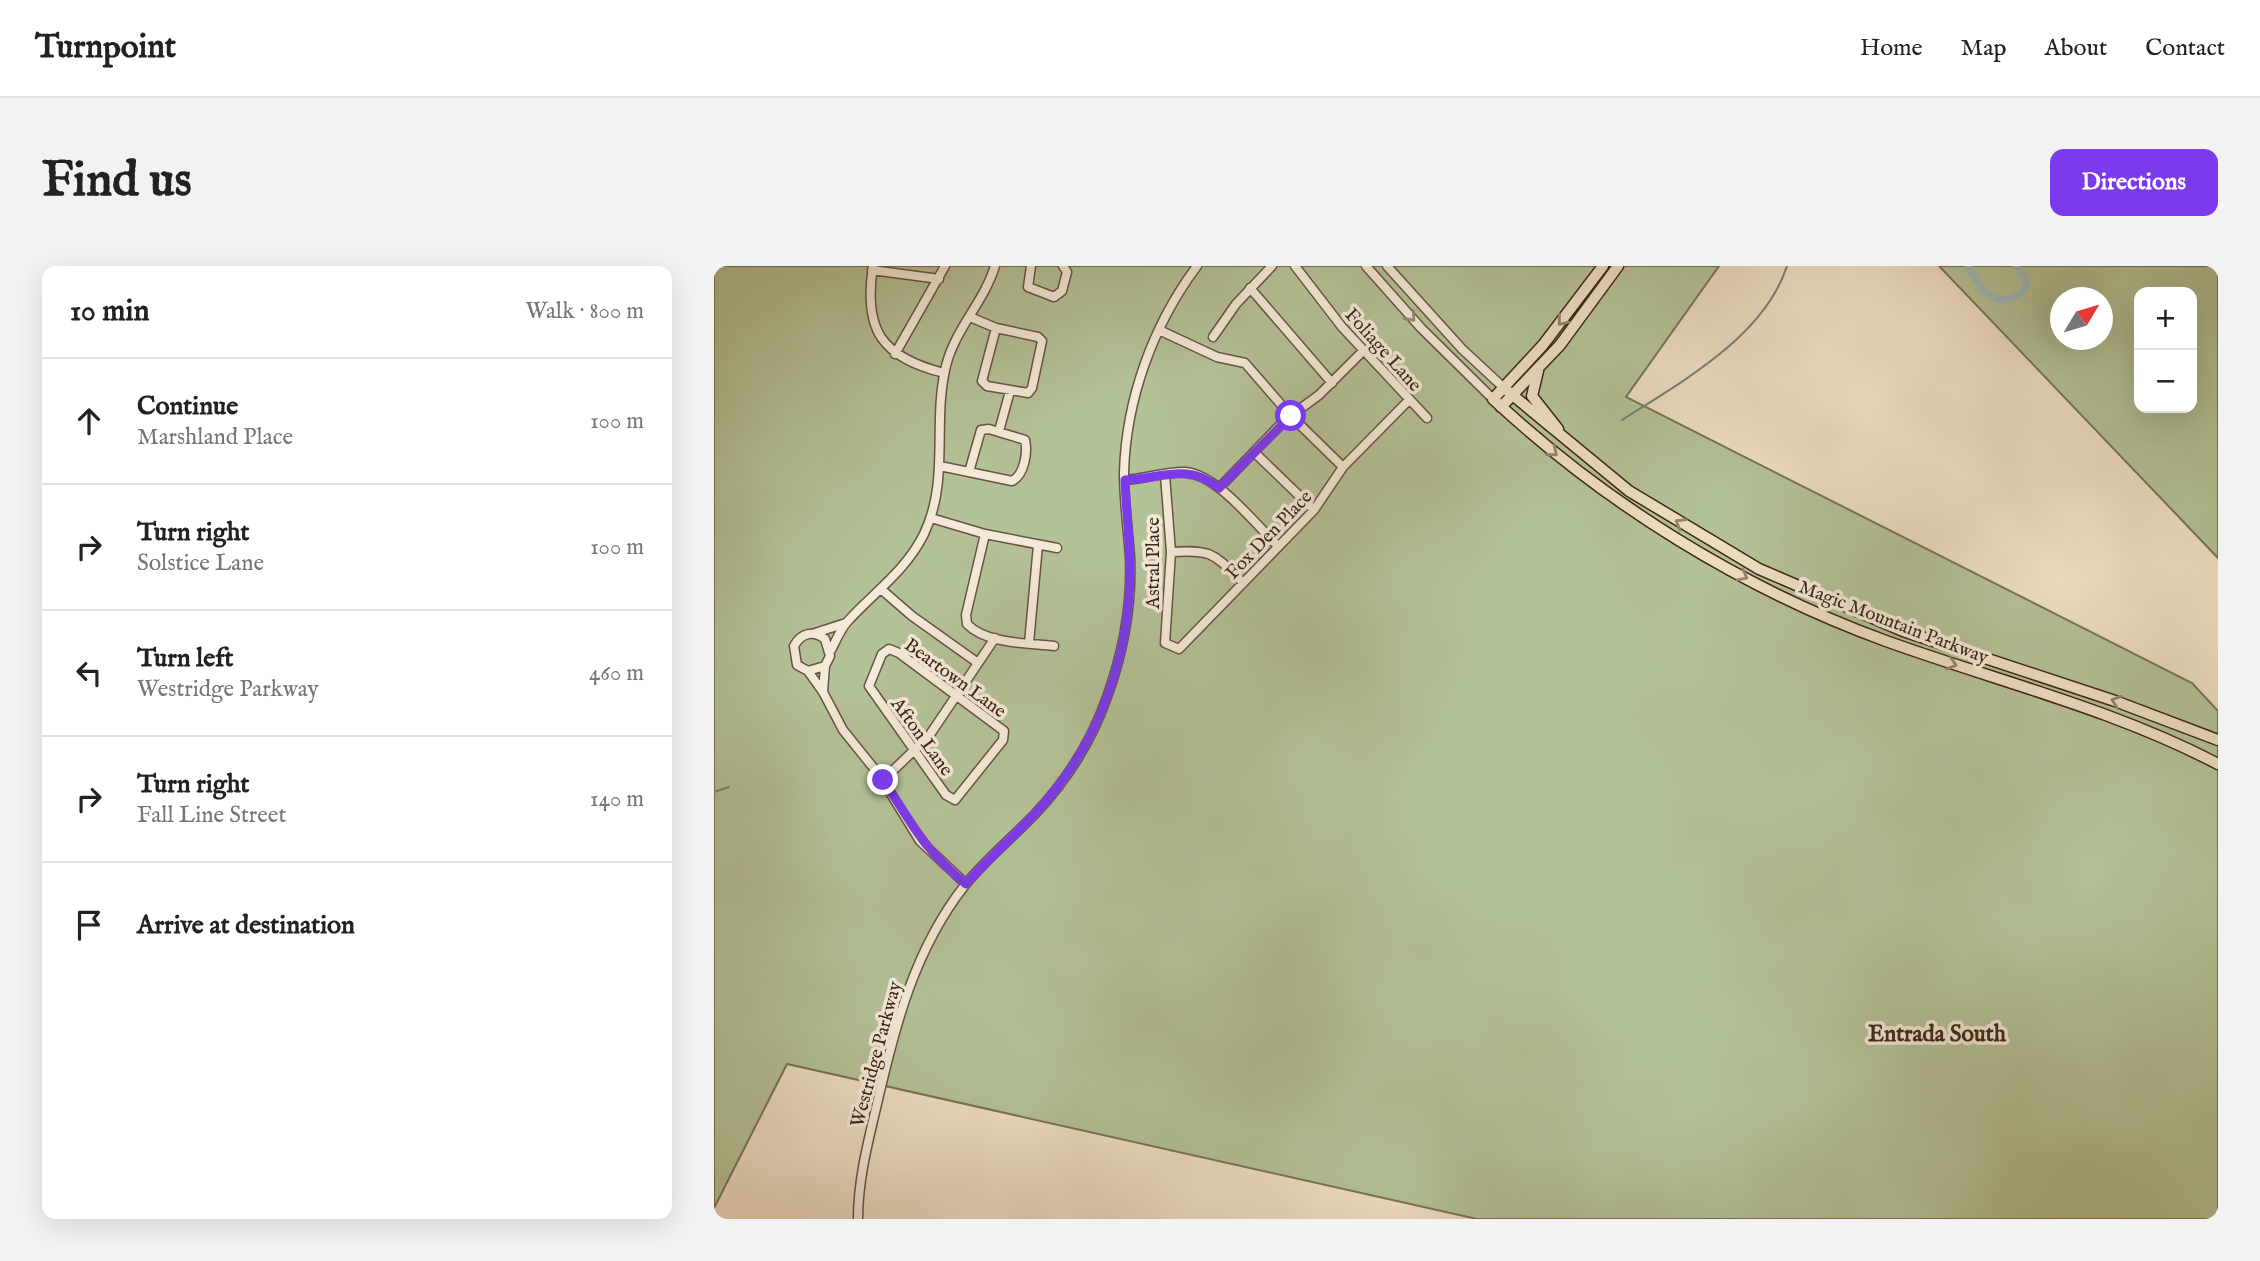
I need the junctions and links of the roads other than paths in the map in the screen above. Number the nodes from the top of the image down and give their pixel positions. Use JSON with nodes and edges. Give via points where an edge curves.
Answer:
{"nodes":[{"id":1,"x":944,"y":266,"type":"edge"},
{"id":2,"x":995,"y":266,"type":"edge"},
{"id":3,"x":1031,"y":266,"type":"edge"},
{"id":4,"x":1063,"y":266,"type":"edge"},
{"id":5,"x":1196,"y":266,"type":"edge"},
{"id":6,"x":1272,"y":266,"type":"edge"},
{"id":7,"x":1294,"y":266,"type":"edge"},
{"id":8,"x":1366,"y":266,"type":"edge"},
{"id":9,"x":1387,"y":266,"type":"edge"},
{"id":10,"x":1603,"y":266,"type":"edge"},
{"id":11,"x":1618,"y":266,"type":"edge"},
{"id":12,"x":872,"y":268,"type":"edge"},
{"id":13,"x":940,"y":279,"type":"junction"},
{"id":14,"x":1250,"y":288,"type":"junction"},
{"id":15,"x":970,"y":317,"type":"junction"},
{"id":16,"x":996,"y":328,"type":"junction"},
{"id":17,"x":1160,"y":330,"type":"junction"},
{"id":18,"x":1213,"y":337,"type":"dead end"},
{"id":19,"x":1363,"y":351,"type":"junction"},
{"id":20,"x":895,"y":354,"type":"junction"},
{"id":21,"x":1538,"y":370,"type":"junction"},
{"id":22,"x":944,"y":373,"type":"junction"},
{"id":23,"x":1332,"y":383,"type":"junction"},
{"id":24,"x":1504,"y":388,"type":"junction"},
{"id":25,"x":1010,"y":391,"type":"junction"},
{"id":26,"x":1513,"y":396,"type":"junction"},
{"id":27,"x":1493,"y":399,"type":"junction"},
{"id":28,"x":1409,"y":400,"type":"junction"},
{"id":29,"x":1501,"y":407,"type":"junction"},
{"id":30,"x":1291,"y":416,"type":"junction"},
{"id":31,"x":1427,"y":418,"type":"dead end"},
{"id":32,"x":999,"y":431,"type":"junction"},
{"id":33,"x":1563,"y":438,"type":"junction"},
{"id":34,"x":1254,"y":452,"type":"junction"},
{"id":35,"x":940,"y":466,"type":"junction"},
{"id":36,"x":1343,"y":467,"type":"junction"},
{"id":37,"x":970,"y":472,"type":"junction"},
{"id":38,"x":1166,"y":475,"type":"junction"},
{"id":39,"x":1125,"y":480,"type":"junction"},
{"id":40,"x":1219,"y":488,"type":"junction"},
{"id":41,"x":1314,"y":509,"type":"junction"},
{"id":42,"x":931,"y":518,"type":"junction"},
{"id":43,"x":985,"y":534,"type":"junction"},
{"id":44,"x":1038,"y":545,"type":"junction"},
{"id":45,"x":1278,"y":547,"type":"junction"},
{"id":46,"x":1057,"y":548,"type":"dead end"},
{"id":47,"x":1171,"y":552,"type":"junction"},
{"id":48,"x":1243,"y":583,"type":"junction"},
{"id":49,"x":882,"y":590,"type":"junction"},
{"id":50,"x":846,"y":624,"type":"junction"},
{"id":51,"x":814,"y":634,"type":"junction"},
{"id":52,"x":995,"y":638,"type":"junction"},
{"id":53,"x":1029,"y":643,"type":"junction"},
{"id":54,"x":1054,"y":646,"type":"dead end"},
{"id":55,"x":1172,"y":646,"type":"joint"},
{"id":56,"x":889,"y":649,"type":"joint"},
{"id":57,"x":831,"y":650,"type":"junction"},
{"id":58,"x":978,"y":663,"type":"junction"},
{"id":59,"x":825,"y":666,"type":"junction"},
{"id":60,"x":808,"y":671,"type":"junction"},
{"id":61,"x":823,"y":692,"type":"junction"},
{"id":62,"x":957,"y":695,"type":"junction"},
{"id":63,"x":2218,"y":740,"type":"edge"},
{"id":64,"x":915,"y":751,"type":"junction"},
{"id":65,"x":2218,"y":764,"type":"edge"},
{"id":66,"x":883,"y":780,"type":"junction"},
{"id":67,"x":955,"y":800,"type":"joint"},
{"id":68,"x":966,"y":884,"type":"junction"},
{"id":69,"x":858,"y":1219,"type":"edge"}],
"edges":[{"from":1,"to":13,"type":"street"},
{"from":2,"to":15,"type":"street"},
{"from":3,"to":4,"type":"street","via":[[1028,287],[1054,297],[1062,291],[1067,272]]},
{"from":5,"to":17,"type":"street","name":"Westridge Parkway"},
{"from":6,"to":14,"type":"street"},
{"from":7,"to":19,"type":"street","name":"Foliage Lane"},
{"from":8,"to":27,"type":"street","name":"Magic Mountain Parkway","one_way":true},
{"from":9,"to":24,"type":"street","name":"Magic Mountain Parkway"},
{"from":10,"to":24,"type":"main road","one_way":true,"via":[[1572,310]]},
{"from":11,"to":21,"type":"main road"},
{"from":12,"to":13,"type":"street"},
{"from":12,"to":20,"type":"street","via":[[873,319]]},
{"from":13,"to":20,"type":"street"},
{"from":14,"to":18,"type":"street"},
{"from":14,"to":23,"type":"street"},
{"from":15,"to":16,"type":"street"},
{"from":15,"to":22,"type":"street"},
{"from":16,"to":25,"type":"street","via":[[980,377],[987,386]]},
{"from":16,"to":25,"type":"street","via":[[1042,341],[1030,391],[1023,395]]},
{"from":17,"to":30,"type":"street","via":[[1217,357],[1245,363]]},
{"from":17,"to":39,"type":"street","name":"Westridge Parkway","via":[[1133,403]]},
{"from":19,"to":23,"type":"street"},
{"from":19,"to":28,"type":"street","name":"Foliage Lane"},
{"from":20,"to":22,"type":"street"},
{"from":21,"to":26,"type":"main road"},
{"from":21,"to":33,"type":"main road","via":[[1534,400]]},
{"from":22,"to":35,"type":"street"},
{"from":23,"to":30,"type":"street"},
{"from":24,"to":26,"type":"main road","name":"Magic Mountain Parkway"},
{"from":24,"to":27,"type":"main road"},
{"from":25,"to":32,"type":"street"},
{"from":26,"to":29,"type":"main road"},
{"from":26,"to":33,"type":"main road","name":"Magic Mountain Parkway"},
{"from":27,"to":29,"type":"main road","name":"Magic Mountain Parkway"},
{"from":28,"to":31,"type":"street","name":"Foliage Lane"},
{"from":28,"to":36,"type":"street","name":"Fox Den Place"},
{"from":29,"to":65,"type":"main road","name":"Magic Mountain Parkway","one_way":true,"via":[[1608,494],[1782,597],[1886,641],[2113,718]]},
{"from":30,"to":34,"type":"street"},
{"from":30,"to":36,"type":"street"},
{"from":32,"to":37,"type":"street","via":[[978,433]]},
{"from":32,"to":37,"type":"street","via":[[1026,443],[1020,476],[1012,481]]},
{"from":63,"to":33,"type":"main road","name":"Magic Mountain Parkway","one_way":true,"via":[[2115,701],[1923,639],[1819,597],[1747,562],[1653,506]]},
{"from":34,"to":40,"type":"street"},
{"from":34,"to":41,"type":"street"},
{"from":35,"to":37,"type":"street"},
{"from":35,"to":42,"type":"street"},
{"from":36,"to":41,"type":"street","name":"Fox Den Place"},
{"from":38,"to":39,"type":"street"},
{"from":38,"to":40,"type":"street","via":[[1198,475]]},
{"from":38,"to":47,"type":"street","name":"Astral Place"},
{"from":39,"to":68,"type":"street","name":"Westridge Parkway","via":[[1129,599],[1107,697],[1085,744],[1049,798]]},
{"from":40,"to":45,"type":"street"},
{"from":41,"to":45,"type":"street","name":"Fox Den Place"},
{"from":42,"to":43,"type":"street"},
{"from":42,"to":49,"type":"street","via":[[915,551]]},
{"from":43,"to":44,"type":"street"},
{"from":43,"to":52,"type":"street","via":[[966,615],[967,624],[975,631]]},
{"from":44,"to":46,"type":"street"},
{"from":44,"to":53,"type":"street"},
{"from":45,"to":48,"type":"street","name":"Fox Den Place"},
{"from":47,"to":48,"type":"street","via":[[1204,551]]},
{"from":47,"to":55,"type":"street","name":"Astral Place","via":[[1165,643]]},
{"from":48,"to":55,"type":"street","name":"Fox Den Place","via":[[1179,649]]},
{"from":49,"to":50,"type":"street"},
{"from":49,"to":58,"type":"street"},
{"from":50,"to":51,"type":"street"},
{"from":50,"to":57,"type":"street"},
{"from":51,"to":57,"type":"street","via":[[825,639]]},
{"from":51,"to":60,"type":"street","via":[[802,636],[794,646],[797,665]]},
{"from":52,"to":53,"type":"street"},
{"from":52,"to":58,"type":"street"},
{"from":53,"to":54,"type":"street"},
{"from":56,"to":62,"type":"street","name":"Beartown Lane"},
{"from":56,"to":64,"type":"street","name":"Afton Lane","via":[[882,654],[869,686]]},
{"from":57,"to":59,"type":"street"},
{"from":58,"to":62,"type":"street"},
{"from":59,"to":60,"type":"street"},
{"from":59,"to":61,"type":"street"},
{"from":60,"to":61,"type":"street"},
{"from":61,"to":66,"type":"street","via":[[843,730]]},
{"from":62,"to":64,"type":"street"},
{"from":62,"to":67,"type":"street","name":"Beartown Lane","via":[[1004,731],[1003,740]]},
{"from":64,"to":66,"type":"street"},
{"from":64,"to":67,"type":"street","name":"Afton Lane","via":[[946,795]]},
{"from":66,"to":68,"type":"street","via":[[920,841]]},
{"from":68,"to":69,"type":"street","name":"Westridge Parkway","via":[[936,928],[907,990],[868,1144]]}]}
